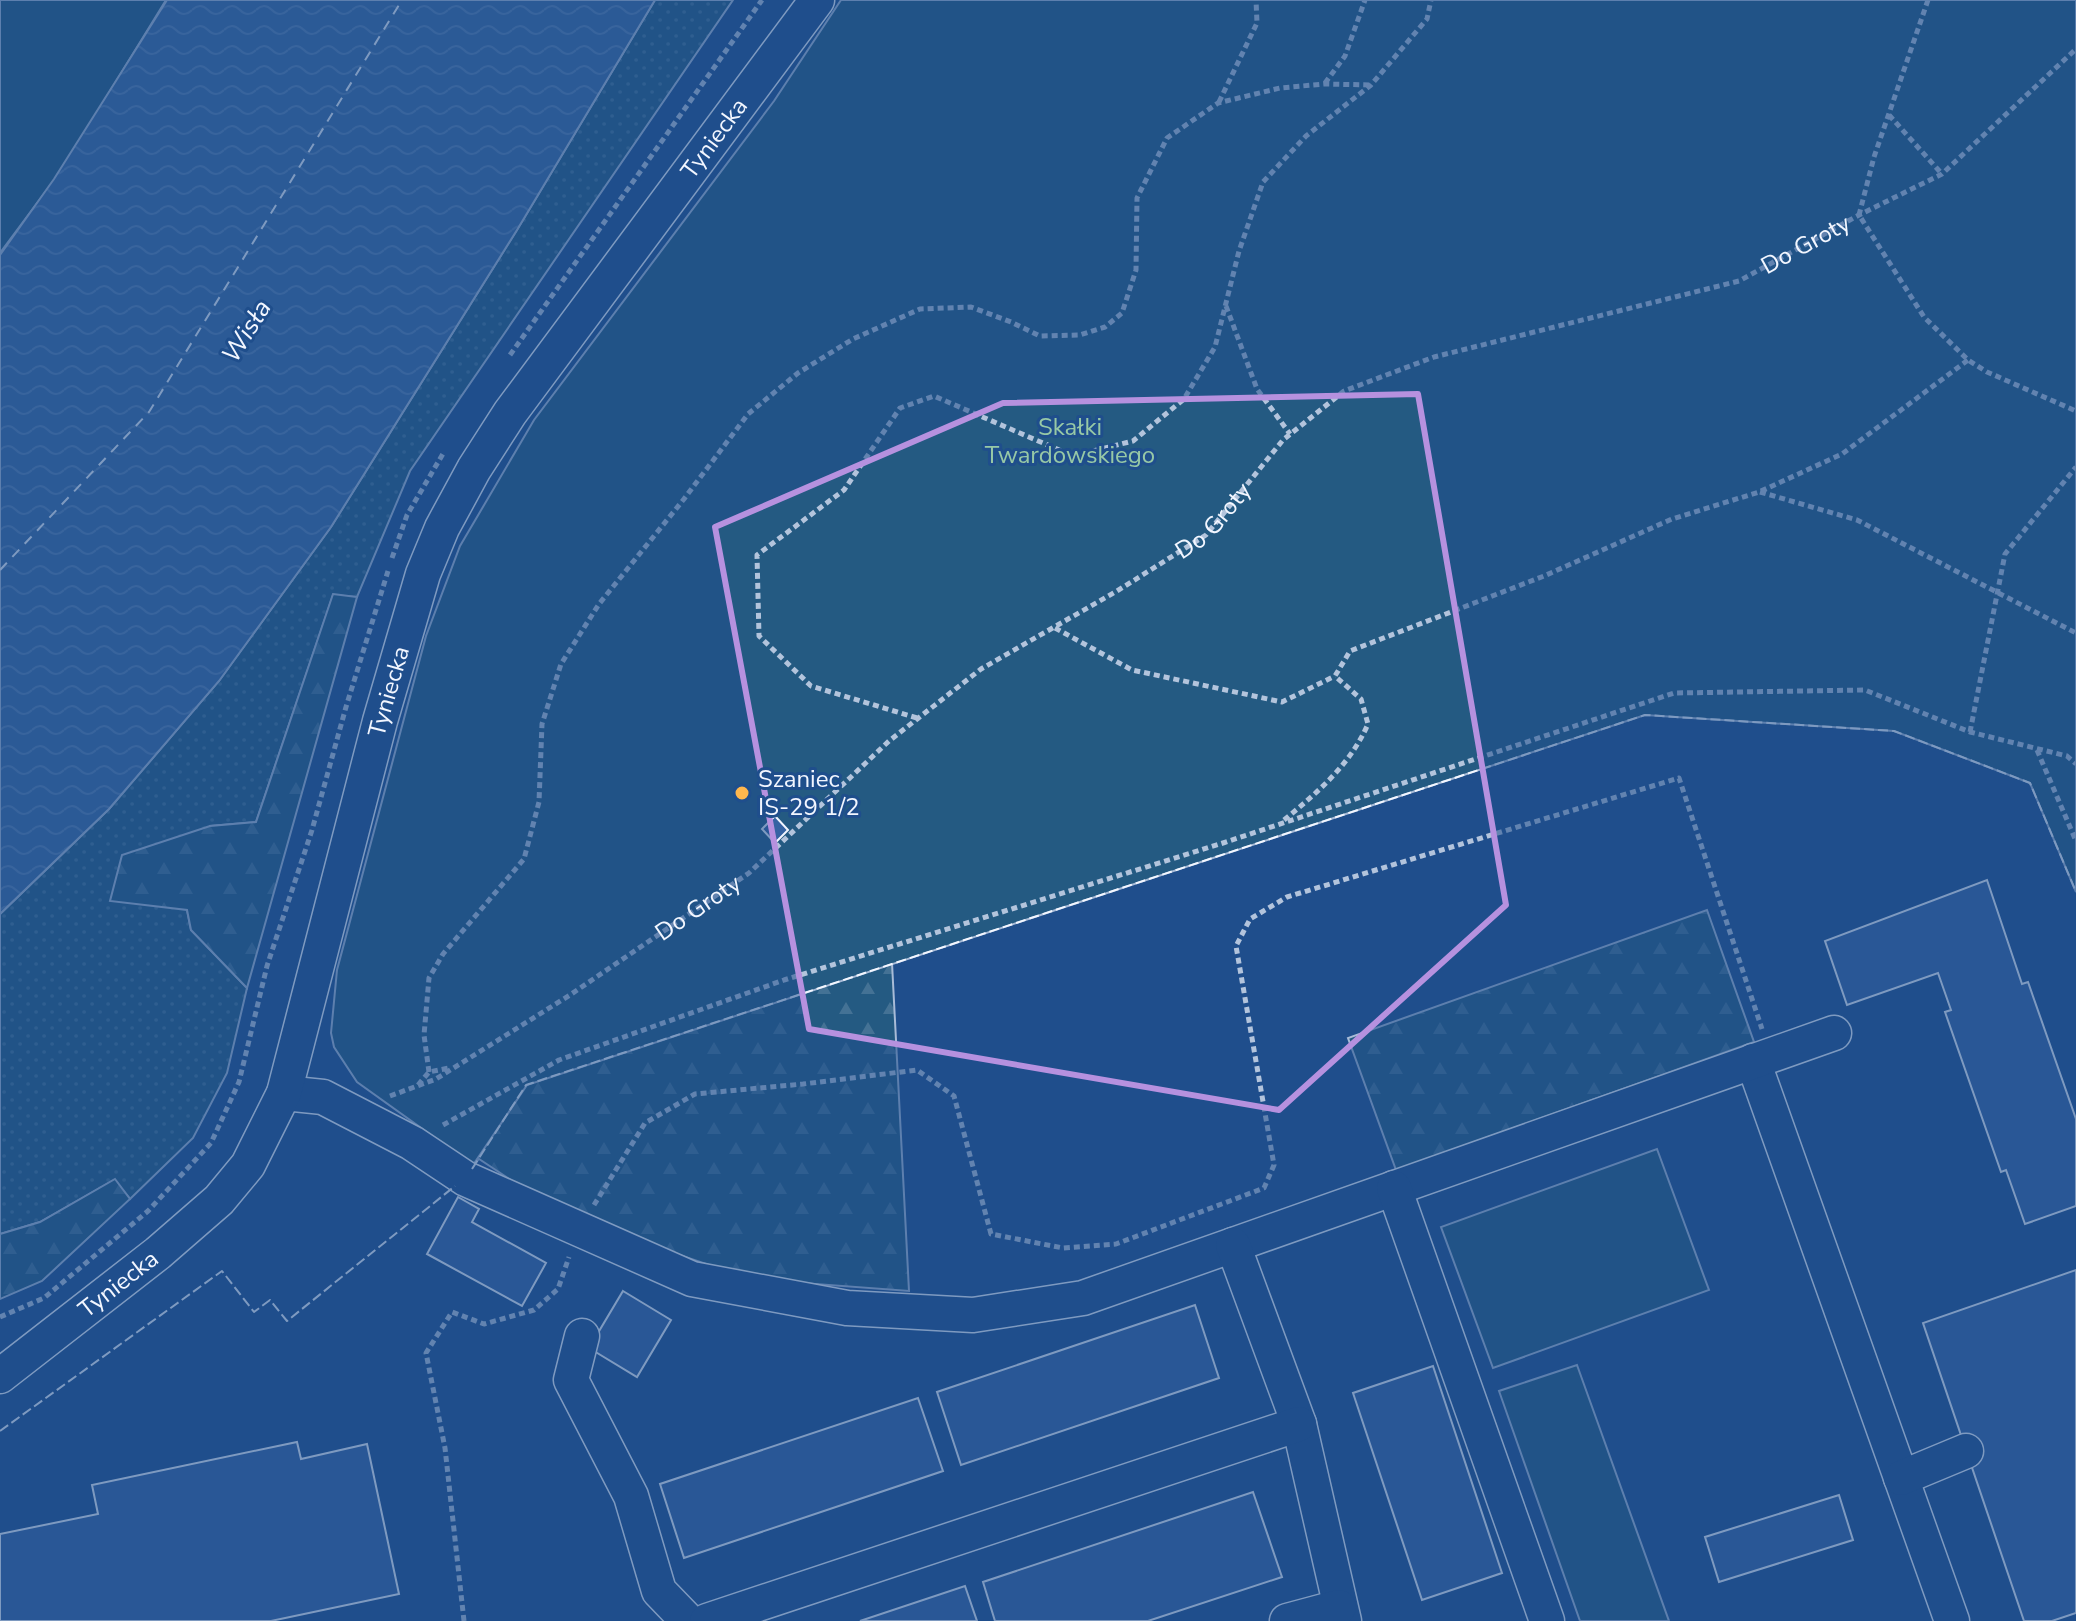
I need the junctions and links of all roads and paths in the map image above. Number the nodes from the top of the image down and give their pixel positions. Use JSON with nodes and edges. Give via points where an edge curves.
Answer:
{"nodes":[{"id":1,"x":817,"y":0,"type":"edge"},
{"id":2,"x":1256,"y":0,"type":"edge"},
{"id":3,"x":1365,"y":0,"type":"edge"},
{"id":4,"x":1431,"y":0,"type":"edge"},
{"id":5,"x":1928,"y":0,"type":"edge"},
{"id":6,"x":2076,"y":49,"type":"edge"},
{"id":7,"x":1324,"y":84,"type":"junction"},
{"id":8,"x":1371,"y":85,"type":"junction"},
{"id":9,"x":1218,"y":103,"type":"junction"},
{"id":10,"x":1889,"y":115,"type":"junction"},
{"id":11,"x":1942,"y":174,"type":"junction"},
{"id":12,"x":1859,"y":215,"type":"junction"},
{"id":13,"x":1225,"y":306,"type":"junction"},
{"id":14,"x":1968,"y":360,"type":"junction"},
{"id":15,"x":2076,"y":411,"type":"edge"},
{"id":16,"x":1290,"y":434,"type":"junction"},
{"id":17,"x":2076,"y":467,"type":"edge"},
{"id":18,"x":1759,"y":492,"type":"junction"},
{"id":19,"x":1997,"y":593,"type":"junction"},
{"id":20,"x":1054,"y":628,"type":"junction"},
{"id":21,"x":2076,"y":633,"type":"edge"},
{"id":22,"x":1335,"y":676,"type":"junction"},
{"id":23,"x":918,"y":718,"type":"junction"},
{"id":24,"x":1970,"y":732,"type":"junction"},
{"id":25,"x":2037,"y":749,"type":"junction"},
{"id":26,"x":2076,"y":764,"type":"edge"},
{"id":27,"x":1281,"y":823,"type":"junction"},
{"id":28,"x":2076,"y":841,"type":"edge"},
{"id":29,"x":1834,"y":1033,"type":"dead end"},
{"id":30,"x":1759,"y":1049,"type":"junction"},
{"id":31,"x":453,"y":1067,"type":"junction"},
{"id":32,"x":429,"y":1072,"type":"junction"},
{"id":33,"x":417,"y":1086,"type":"junction"},
{"id":34,"x":284,"y":1093,"type":"junction"},
{"id":35,"x":391,"y":1096,"type":"dead end"},
{"id":36,"x":412,"y":1143,"type":"junction"},
{"id":37,"x":1394,"y":1188,"type":"junction"},
{"id":38,"x":579,"y":1229,"type":"junction"},
{"id":39,"x":1233,"y":1245,"type":"junction"},
{"id":40,"x":582,"y":1336,"type":"dead end"},
{"id":41,"x":0,"y":1376,"type":"edge"},
{"id":42,"x":1299,"y":1424,"type":"junction"},
{"id":43,"x":1966,"y":1451,"type":"dead end"},
{"id":44,"x":1901,"y":1478,"type":"junction"},
{"id":45,"x":1341,"y":1614,"type":"edge"},
{"id":46,"x":464,"y":1621,"type":"edge"},
{"id":47,"x":688,"y":1621,"type":"edge"},
{"id":48,"x":707,"y":1621,"type":"edge"},
{"id":49,"x":1287,"y":1621,"type":"edge"},
{"id":50,"x":1547,"y":1621,"type":"edge"},
{"id":51,"x":1952,"y":1621,"type":"edge"}],
"edges":[{"from":1,"to":34,"type":"street","name":"Tyniecka","via":[[510,413],[442,528],[388,694]]},
{"from":2,"to":9,"type":"path","via":[[1257,23]]},
{"from":3,"to":7,"type":"path","via":[[1345,56]]},
{"from":4,"to":8,"type":"path","via":[[1427,19]]},
{"from":5,"to":10,"type":"path"},
{"from":6,"to":11,"type":"path","name":"Do Groty"},
{"from":7,"to":8,"type":"path"},
{"from":7,"to":9,"type":"path"},
{"from":8,"to":13,"type":"path","via":[[1306,136],[1263,182]]},
{"from":9,"to":32,"type":"path","via":[[1167,138],[1137,198],[1136,270],[1122,313],[1105,327],[1080,335],[1040,336],[971,307],[920,309],[853,339],[798,373],[748,414],[599,604],[561,664],[542,724],[539,802],[524,859],[443,954],[429,978],[424,1035]]},
{"from":10,"to":11,"type":"path"},
{"from":10,"to":12,"type":"path"},
{"from":11,"to":12,"type":"path","name":"Do Groty"},
{"from":12,"to":14,"type":"path","via":[[1924,317]]},
{"from":12,"to":16,"type":"path","name":"Do Groty","via":[[1739,281],[1434,357],[1344,391]]},
{"from":13,"to":16,"type":"path","via":[[1257,389]]},
{"from":13,"to":23,"type":"path","via":[[1215,347],[1184,399],[1133,441],[1073,456],[934,396],[900,408],[844,490],[757,555],[759,636],[811,686]]},
{"from":14,"to":15,"type":"path"},
{"from":14,"to":18,"type":"path","via":[[1842,454]]},
{"from":16,"to":20,"type":"path","name":"Do Groty","via":[[1206,535]]},
{"from":17,"to":19,"type":"path","via":[[2005,554]]},
{"from":18,"to":19,"type":"path","via":[[1857,520]]},
{"from":18,"to":22,"type":"path","via":[[1672,519],[1544,576],[1350,651]]},
{"from":19,"to":21,"type":"path"},
{"from":19,"to":24,"type":"path"},
{"from":20,"to":22,"type":"path","via":[[1132,670],[1282,702]]},
{"from":20,"to":23,"type":"path","name":"Do Groty","via":[[981,669]]},
{"from":22,"to":27,"type":"path","via":[[1361,699],[1368,724],[1359,745],[1329,782]]},
{"from":23,"to":31,"type":"path","name":"Do Groty","via":[[749,873]]},
{"from":24,"to":25,"type":"path"},
{"from":24,"to":27,"type":"path","via":[[1865,690],[1674,693]]},
{"from":25,"to":26,"type":"path","via":[[2067,756]]},
{"from":25,"to":28,"type":"path"},
{"from":27,"to":36,"type":"path","via":[[784,980],[559,1060]]},
{"from":29,"to":30,"type":"street"},
{"from":30,"to":37,"type":"street"},
{"from":30,"to":38,"type":"path","via":[[1679,778],[1287,897],[1250,919],[1236,946],[1274,1165],[1264,1188],[1116,1244],[1063,1248],[991,1234],[954,1096],[917,1070],[695,1094],[645,1123]]},
{"from":30,"to":44,"type":"street"},
{"from":31,"to":32,"type":"path"},
{"from":31,"to":33,"type":"path","name":"Do Groty"},
{"from":32,"to":33,"type":"path"},
{"from":33,"to":35,"type":"path","name":"Do Groty"},
{"from":34,"to":36,"type":"street","via":[[323,1097]]},
{"from":34,"to":41,"type":"street","name":"Tyniecka","via":[[248,1165],[219,1200]]},
{"from":36,"to":38,"type":"street","via":[[466,1179]]},
{"from":37,"to":39,"type":"street"},
{"from":37,"to":50,"type":"street"},
{"from":38,"to":39,"type":"street","via":[[692,1279],[847,1308],[973,1315],[1083,1298]]},
{"from":38,"to":46,"type":"path","via":[[558,1289],[534,1310],[484,1324],[452,1312],[426,1353],[445,1448]]},
{"from":39,"to":42,"type":"street"},
{"from":40,"to":47,"type":"street","via":[[571,1380],[631,1496],[659,1591]]},
{"from":42,"to":45,"type":"street"},
{"from":42,"to":48,"type":"street"},
{"from":43,"to":44,"type":"street"},
{"from":44,"to":51,"type":"street"},
{"from":45,"to":49,"type":"street"}]}
